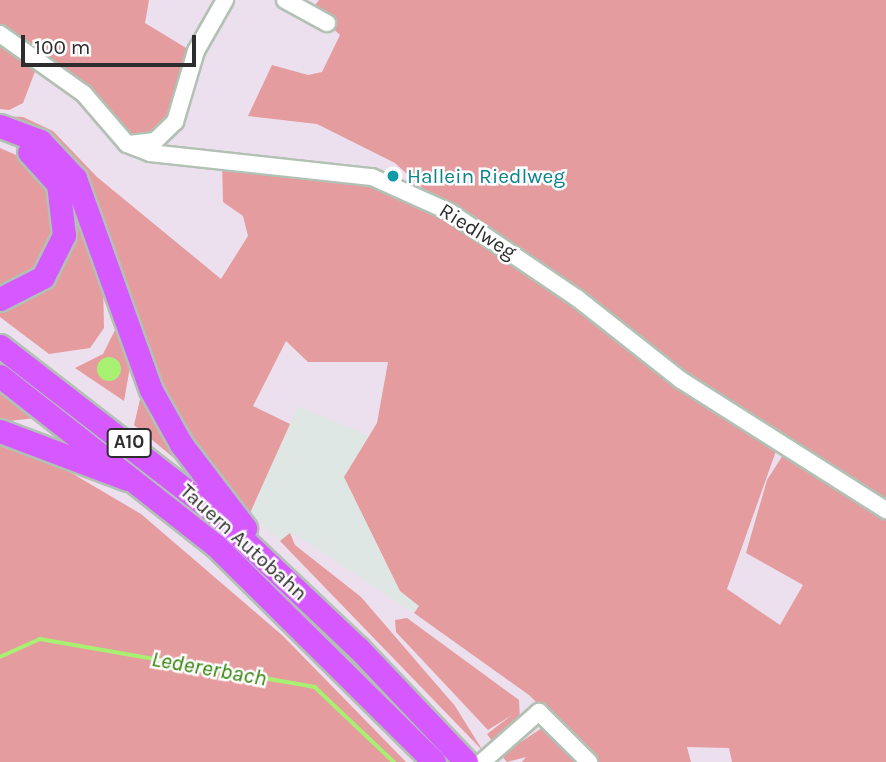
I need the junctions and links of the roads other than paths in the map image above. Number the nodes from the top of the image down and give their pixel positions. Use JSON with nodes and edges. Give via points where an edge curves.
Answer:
{"nodes":[{"id":1,"x":225,"y":0,"type":"edge"},
{"id":2,"x":285,"y":0,"type":"edge"},
{"id":3,"x":327,"y":23,"type":"dead end"},
{"id":4,"x":0,"y":34,"type":"edge"},
{"id":5,"x":0,"y":127,"type":"edge"},
{"id":6,"x":0,"y":140,"type":"edge"},
{"id":7,"x":127,"y":144,"type":"junction"},
{"id":8,"x":0,"y":299,"type":"edge"},
{"id":9,"x":0,"y":345,"type":"edge"},
{"id":10,"x":0,"y":376,"type":"edge"},
{"id":11,"x":0,"y":431,"type":"edge"},
{"id":12,"x":144,"y":484,"type":"junction"},
{"id":13,"x":886,"y":510,"type":"edge"},
{"id":14,"x":252,"y":547,"type":"junction"},
{"id":15,"x":434,"y":762,"type":"edge"},
{"id":16,"x":466,"y":762,"type":"edge"},
{"id":17,"x":482,"y":762,"type":"edge"},
{"id":18,"x":589,"y":762,"type":"edge"}],
"edges":[{"from":1,"to":7,"type":"street","via":[[196,51],[176,122],[155,141]]},
{"from":2,"to":3,"type":"street"},
{"from":4,"to":7,"type":"street","via":[[84,94]]},
{"from":5,"to":14,"type":"highway","via":[[40,141],[75,178],[93,212],[147,381],[181,444],[243,524]]},
{"from":6,"to":8,"type":"highway","via":[[25,149],[50,170],[66,218],[52,266],[31,286]]},
{"from":7,"to":13,"type":"street","name":"Riedlweg","via":[[150,153],[334,169],[403,188],[520,257],[681,380]]},
{"from":9,"to":14,"type":"highway","name":"Tauern Autobahn","number":"A10"},
{"from":10,"to":12,"type":"highway","name":"Tauern Autobahn","number":"A10"},
{"from":11,"to":12,"type":"highway"},
{"from":12,"to":15,"type":"highway","name":"Tauern Autobahn","number":"A10","via":[[353,675]]},
{"from":14,"to":16,"type":"highway","name":"Tauern Autobahn","number":"A10"},
{"from":17,"to":18,"type":"street","via":[[539,712]]}]}
